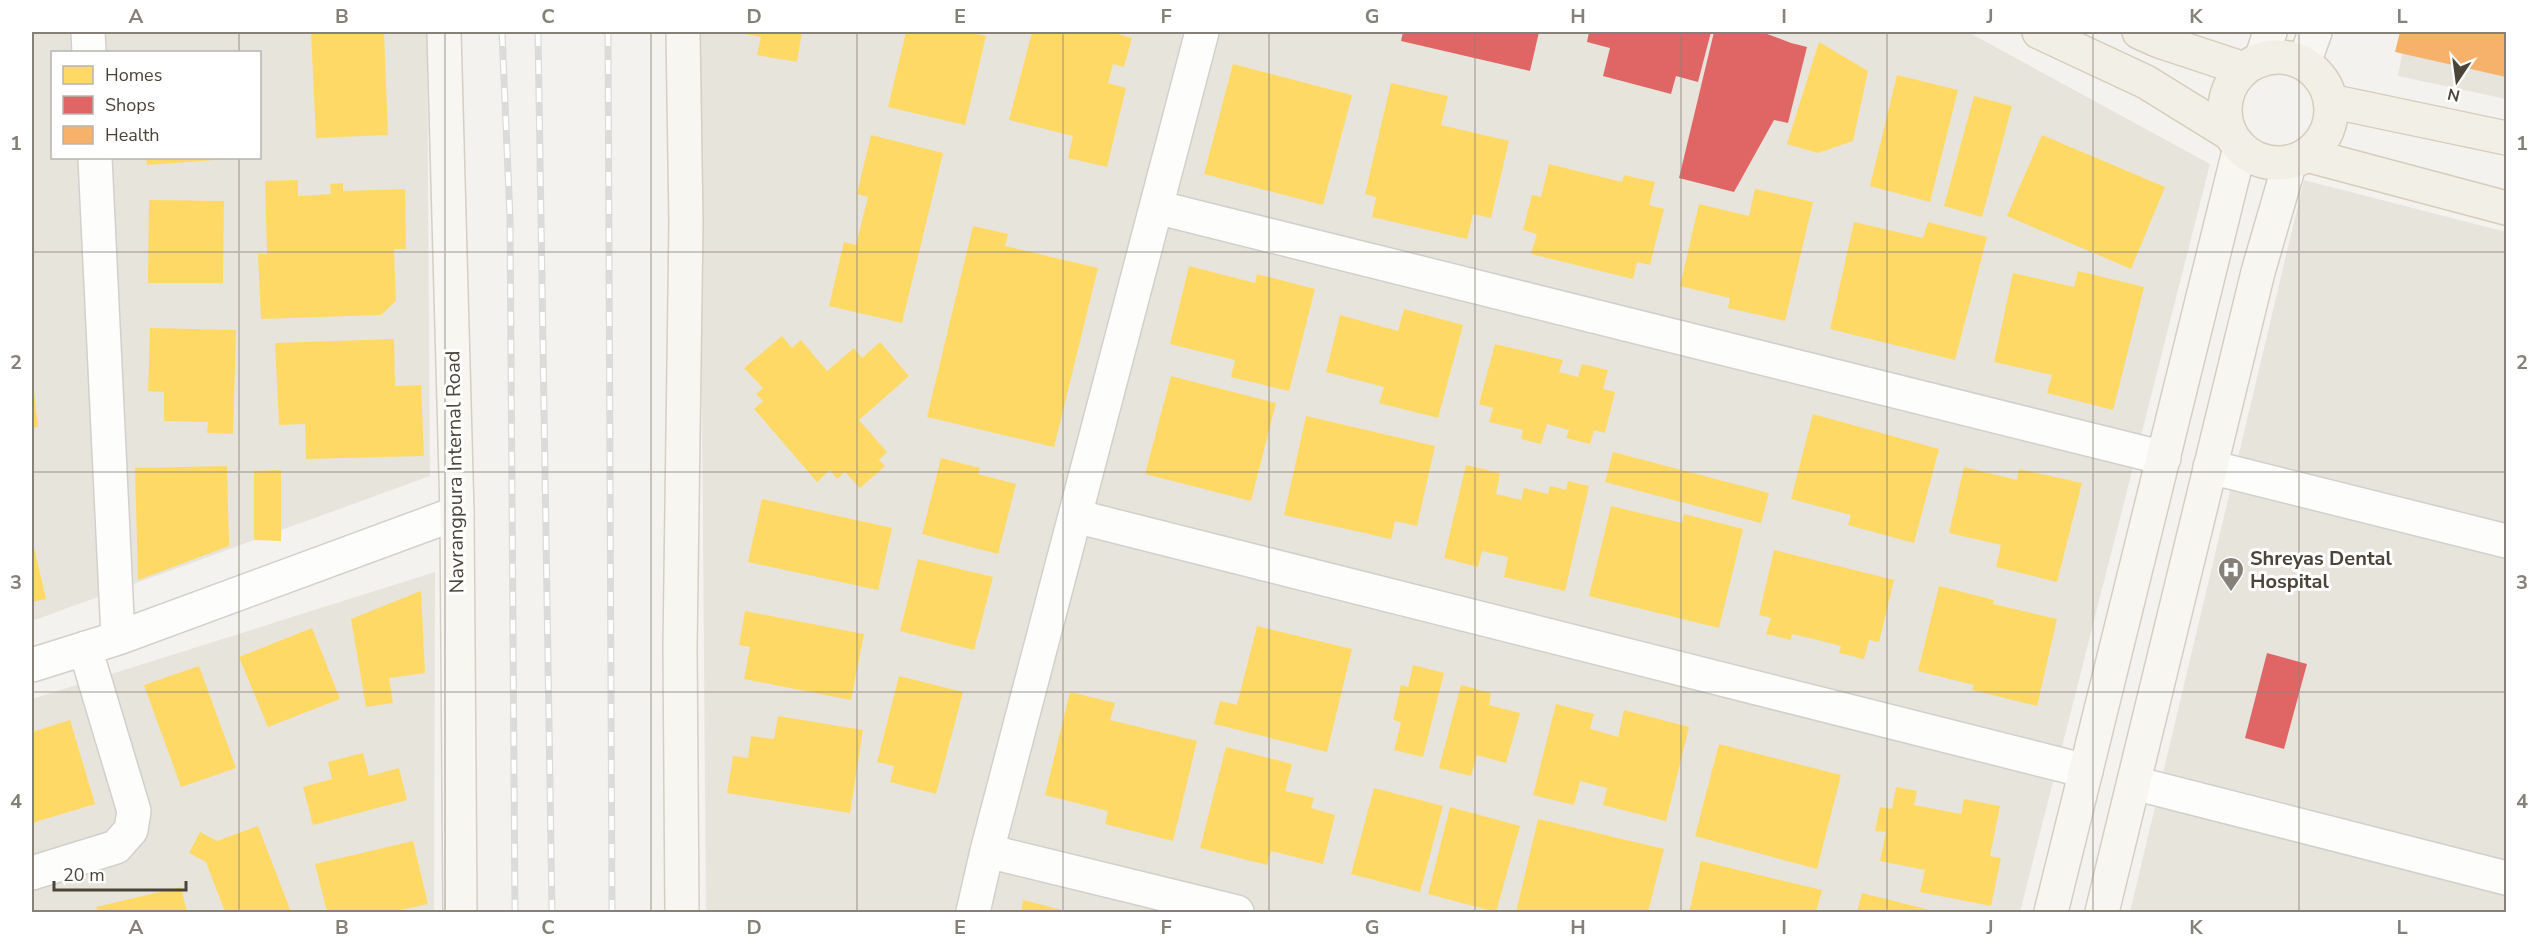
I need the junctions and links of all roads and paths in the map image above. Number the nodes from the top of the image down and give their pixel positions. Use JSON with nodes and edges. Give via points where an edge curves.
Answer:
{"nodes":[{"id":1,"x":88,"y":32,"type":"edge"},
{"id":2,"x":444,"y":32,"type":"edge"},
{"id":3,"x":683,"y":32,"type":"edge"},
{"id":4,"x":1202,"y":32,"type":"edge"},
{"id":5,"x":2039,"y":32,"type":"edge"},
{"id":6,"x":2139,"y":32,"type":"edge"},
{"id":7,"x":2315,"y":32,"type":"edge"},
{"id":8,"x":89,"y":51,"type":"edge"},
{"id":9,"x":2258,"y":54,"type":"edge"},
{"id":10,"x":2304,"y":63,"type":"junction"},
{"id":11,"x":2330,"y":101,"type":"junction"},
{"id":12,"x":2506,"y":138,"type":"edge"},
{"id":13,"x":2235,"y":140,"type":"junction"},
{"id":14,"x":2298,"y":158,"type":"junction"},
{"id":15,"x":94,"y":159,"type":"edge"},
{"id":16,"x":1156,"y":207,"type":"junction"},
{"id":17,"x":2506,"y":208,"type":"edge"},
{"id":18,"x":2164,"y":458,"type":"junction"},
{"id":19,"x":2210,"y":467,"type":"junction"},
{"id":20,"x":457,"y":513,"type":"junction"},
{"id":21,"x":1075,"y":516,"type":"junction"},
{"id":22,"x":2506,"y":541,"type":"edge"},
{"id":23,"x":118,"y":638,"type":"junction"},
{"id":24,"x":85,"y":648,"type":"junction"},
{"id":25,"x":32,"y":665,"type":"edge"},
{"id":26,"x":2086,"y":771,"type":"junction"},
{"id":27,"x":2134,"y":783,"type":"junction"},
{"id":28,"x":987,"y":851,"type":"junction"},
{"id":29,"x":32,"y":873,"type":"edge"},
{"id":30,"x":2506,"y":878,"type":"edge"},
{"id":31,"x":460,"y":912,"type":"edge"},
{"id":32,"x":682,"y":912,"type":"edge"},
{"id":33,"x":973,"y":912,"type":"edge"},
{"id":34,"x":1237,"y":912,"type":"edge"},
{"id":35,"x":2052,"y":912,"type":"edge"},
{"id":36,"x":2102,"y":912,"type":"edge"}],
"edges":[{"from":1,"to":8,"type":"street"},
{"from":2,"to":20,"type":"street","name":"Navrangpura Internal Road"},
{"from":3,"to":32,"type":"street","via":[[686,223],[680,647]]},
{"from":4,"to":16,"type":"street"},
{"from":5,"to":13,"type":"main road","via":[[2146,82]]},
{"from":6,"to":9,"type":"main road","via":[[2159,41]]},
{"from":7,"to":10,"type":"street"},
{"from":9,"to":10,"type":"main road"},
{"from":9,"to":13,"type":"main road","via":[[2233,82],[2226,99],[2225,117]]},
{"from":10,"to":11,"type":"main road","via":[[2321,80]]},
{"from":11,"to":12,"type":"main road"},
{"from":11,"to":14,"type":"main road","via":[[2327,132],[2318,145]]},
{"from":13,"to":14,"type":"main road","via":[[2251,156],[2264,161]]},
{"from":13,"to":18,"type":"street"},
{"from":14,"to":17,"type":"main road"},
{"from":14,"to":19,"type":"street","via":[[2258,272]]},
{"from":15,"to":23,"type":"street"},
{"from":16,"to":18,"type":"street"},
{"from":16,"to":21,"type":"street"},
{"from":18,"to":26,"type":"street"},
{"from":19,"to":22,"type":"street"},
{"from":19,"to":27,"type":"street"},
{"from":20,"to":23,"type":"street"},
{"from":20,"to":31,"type":"street","name":"Navrangpura Internal Road"},
{"from":21,"to":26,"type":"street"},
{"from":21,"to":28,"type":"street"},
{"from":23,"to":24,"type":"street"},
{"from":24,"to":25,"type":"street"},
{"from":24,"to":29,"type":"street","via":[[135,811],[131,830],[116,847]]},
{"from":26,"to":35,"type":"street"},
{"from":27,"to":30,"type":"street"},
{"from":27,"to":36,"type":"street"},
{"from":28,"to":33,"type":"street"},
{"from":28,"to":34,"type":"street"}]}
